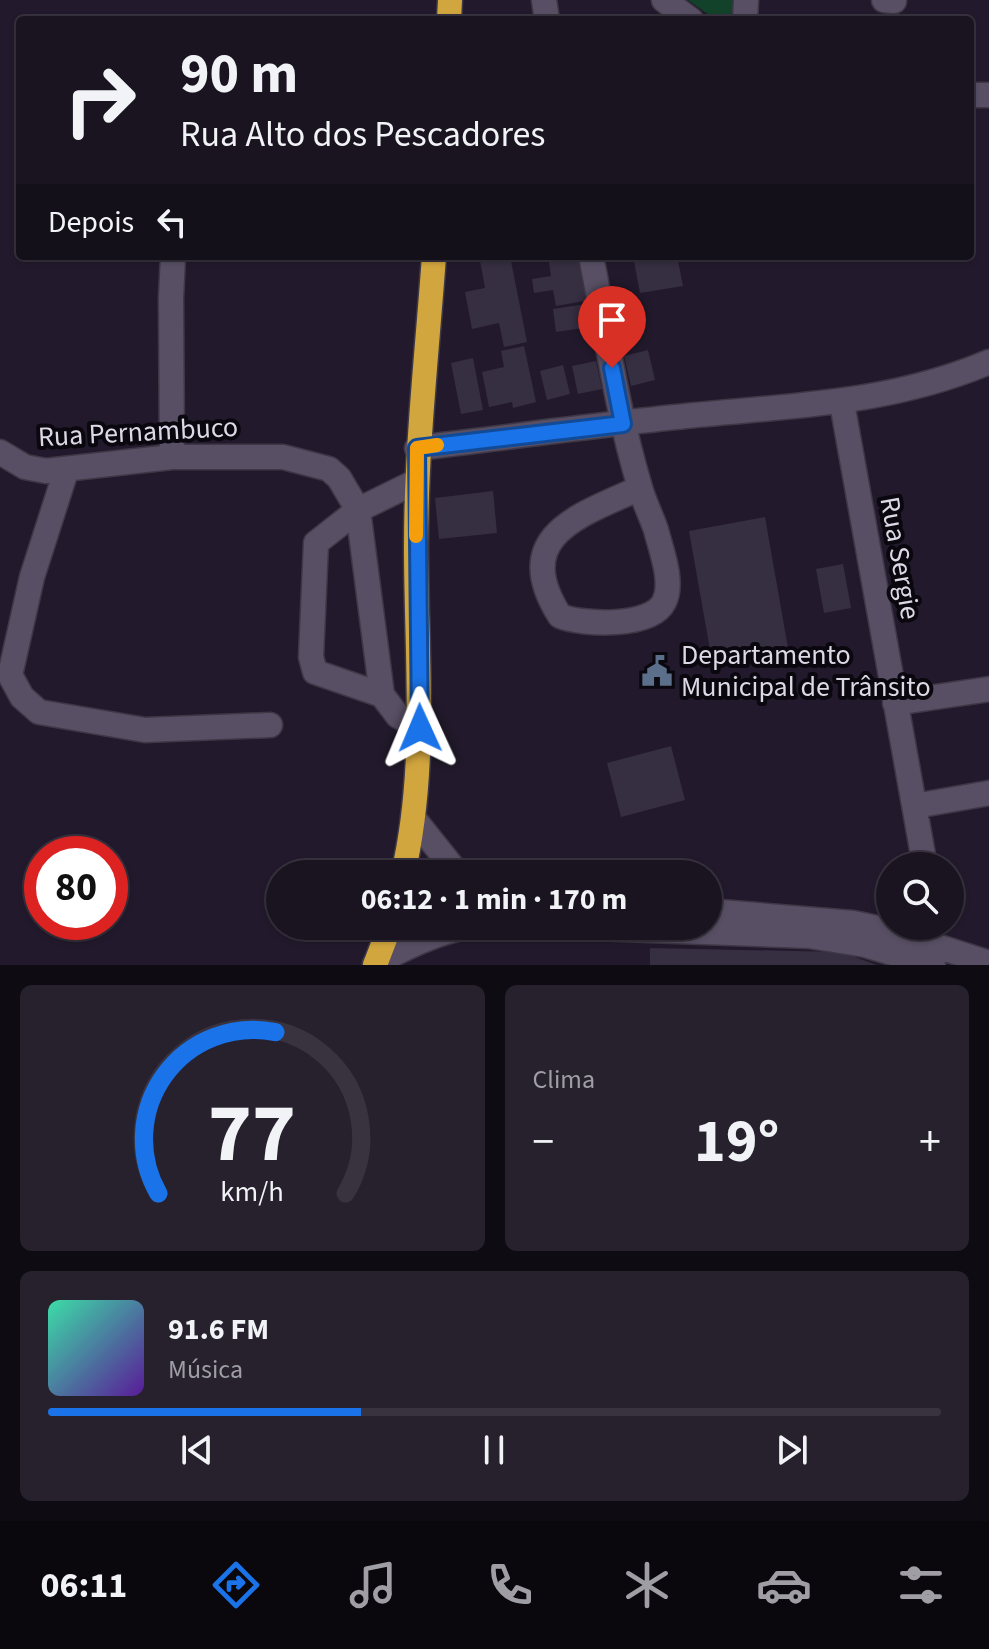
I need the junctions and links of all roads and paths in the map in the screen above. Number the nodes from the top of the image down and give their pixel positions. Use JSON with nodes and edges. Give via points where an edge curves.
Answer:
{"nodes":[{"id":1,"x":664,"y":0,"type":"edge"},
{"id":2,"x":884,"y":0,"type":"edge"},
{"id":3,"x":894,"y":1,"type":"edge"},
{"id":4,"x":686,"y":16,"type":"edge"},
{"id":5,"x":173,"y":260,"type":"edge"},
{"id":6,"x":434,"y":260,"type":"edge"},
{"id":7,"x":592,"y":260,"type":"edge"},
{"id":8,"x":989,"y":362,"type":"edge"},
{"id":9,"x":842,"y":403,"type":"junction"},
{"id":10,"x":623,"y":424,"type":"junction"},
{"id":11,"x":417,"y":448,"type":"junction"},
{"id":12,"x":0,"y":452,"type":"edge"},
{"id":13,"x":172,"y":457,"type":"junction"},
{"id":14,"x":66,"y":471,"type":"junction"},
{"id":15,"x":417,"y":481,"type":"junction"},
{"id":16,"x":640,"y":488,"type":"junction"},
{"id":17,"x":358,"y":510,"type":"junction"},
{"id":18,"x":989,"y":689,"type":"edge"},
{"id":19,"x":382,"y":695,"type":"junction"},
{"id":20,"x":895,"y":703,"type":"junction"},
{"id":21,"x":270,"y":725,"type":"dead end"},
{"id":22,"x":420,"y":728,"type":"junction"},
{"id":23,"x":989,"y":793,"type":"edge"},
{"id":24,"x":915,"y":806,"type":"junction"},
{"id":25,"x":414,"y":819,"type":"junction"},
{"id":26,"x":923,"y":852,"type":"edge"},
{"id":27,"x":406,"y":860,"type":"edge"},
{"id":28,"x":447,"y":860,"type":"edge"},
{"id":29,"x":722,"y":912,"type":"edge"},
{"id":30,"x":722,"y":933,"type":"edge"},
{"id":31,"x":385,"y":940,"type":"edge"},
{"id":32,"x":421,"y":940,"type":"edge"},
{"id":33,"x":934,"y":950,"type":"edge"},
{"id":34,"x":989,"y":963,"type":"edge"},
{"id":35,"x":375,"y":965,"type":"edge"}],
"edges":[{"from":1,"to":4,"type":"street"},
{"from":2,"to":3,"type":"street"},
{"from":5,"to":13,"type":"street"},
{"from":6,"to":11,"type":"highway"},
{"from":7,"to":10,"type":"street"},
{"from":8,"to":9,"type":"street","via":[[899,392]]},
{"from":9,"to":10,"type":"street"},
{"from":9,"to":20,"type":"street","name":"Rua Sergie"},
{"from":10,"to":11,"type":"street"},
{"from":10,"to":16,"type":"street"},
{"from":11,"to":15,"type":"highway"},
{"from":12,"to":14,"type":"street","name":"Rua Pernambuco","via":[[25,467]]},
{"from":13,"to":14,"type":"street","name":"Rua Pernambuco"},
{"from":13,"to":17,"type":"street","name":"Rua Pernambuco","via":[[313,462],[339,478]]},
{"from":14,"to":21,"type":"street","via":[[32,577],[10,675],[22,697],[39,712],[145,730]]},
{"from":15,"to":17,"type":"street"},
{"from":15,"to":22,"type":"highway"},
{"from":16,"to":16,"type":"street","via":[[574,518],[552,537],[543,564],[546,587],[560,616],[608,623],[646,616],[664,603],[661,550]]},
{"from":17,"to":19,"type":"street","name":"Rua Pernambuco"},
{"from":17,"to":19,"type":"street","via":[[316,543],[311,657],[315,672]]},
{"from":18,"to":20,"type":"street"},
{"from":19,"to":22,"type":"street","via":[[398,716]]},
{"from":20,"to":24,"type":"street","name":"Rua Sergie"},
{"from":22,"to":25,"type":"highway"},
{"from":23,"to":24,"type":"street"},
{"from":24,"to":26,"type":"street","name":"Rua Sergie"},
{"from":25,"to":27,"type":"highway"},
{"from":25,"to":28,"type":"street"},
{"from":29,"to":33,"type":"street","via":[[853,923],[887,930]]},
{"from":30,"to":33,"type":"street"},
{"from":31,"to":35,"type":"highway"},
{"from":32,"to":35,"type":"street"},
{"from":33,"to":34,"type":"street"}]}
